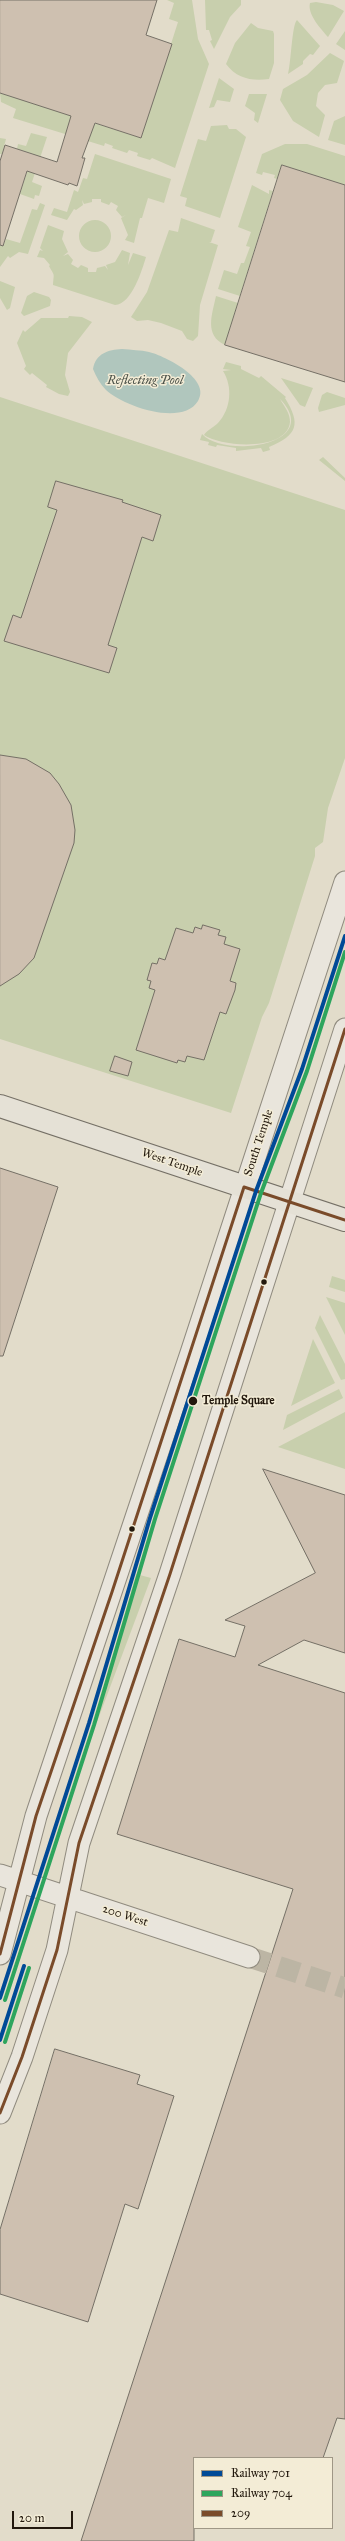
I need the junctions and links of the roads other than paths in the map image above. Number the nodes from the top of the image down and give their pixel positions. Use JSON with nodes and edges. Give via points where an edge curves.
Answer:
{"nodes":[{"id":1,"x":345,"y":882,"type":"edge"},
{"id":2,"x":345,"y":1029,"type":"edge"},
{"id":3,"x":0,"y":1106,"type":"edge"},
{"id":4,"x":244,"y":1187,"type":"junction"},
{"id":5,"x":290,"y":1202,"type":"junction"},
{"id":6,"x":345,"y":1220,"type":"edge"},
{"id":7,"x":9,"y":1878,"type":"edge"},
{"id":8,"x":67,"y":1897,"type":"junction"},
{"id":9,"x":0,"y":1954,"type":"edge"},
{"id":10,"x":249,"y":1956,"type":"tunnel mouth"},
{"id":11,"x":0,"y":2113,"type":"edge"}],
"edges":[{"from":1,"to":4,"type":"street","name":"South Temple"},
{"from":2,"to":5,"type":"street"},
{"from":3,"to":4,"type":"main road","name":"West Temple"},
{"from":4,"to":5,"type":"main road","name":"West Temple"},
{"from":4,"to":7,"type":"street","name":"South Temple","via":[[36,1816]]},
{"from":5,"to":6,"type":"main road","name":"West Temple"},
{"from":5,"to":8,"type":"street","via":[[82,1836]]},
{"from":7,"to":8,"type":"street","name":"200 West"},
{"from":7,"to":9,"type":"street","name":"South Temple"},
{"from":8,"to":10,"type":"street","name":"200 West"},
{"from":8,"to":11,"type":"street","via":[[57,1950],[22,2057]]}]}
